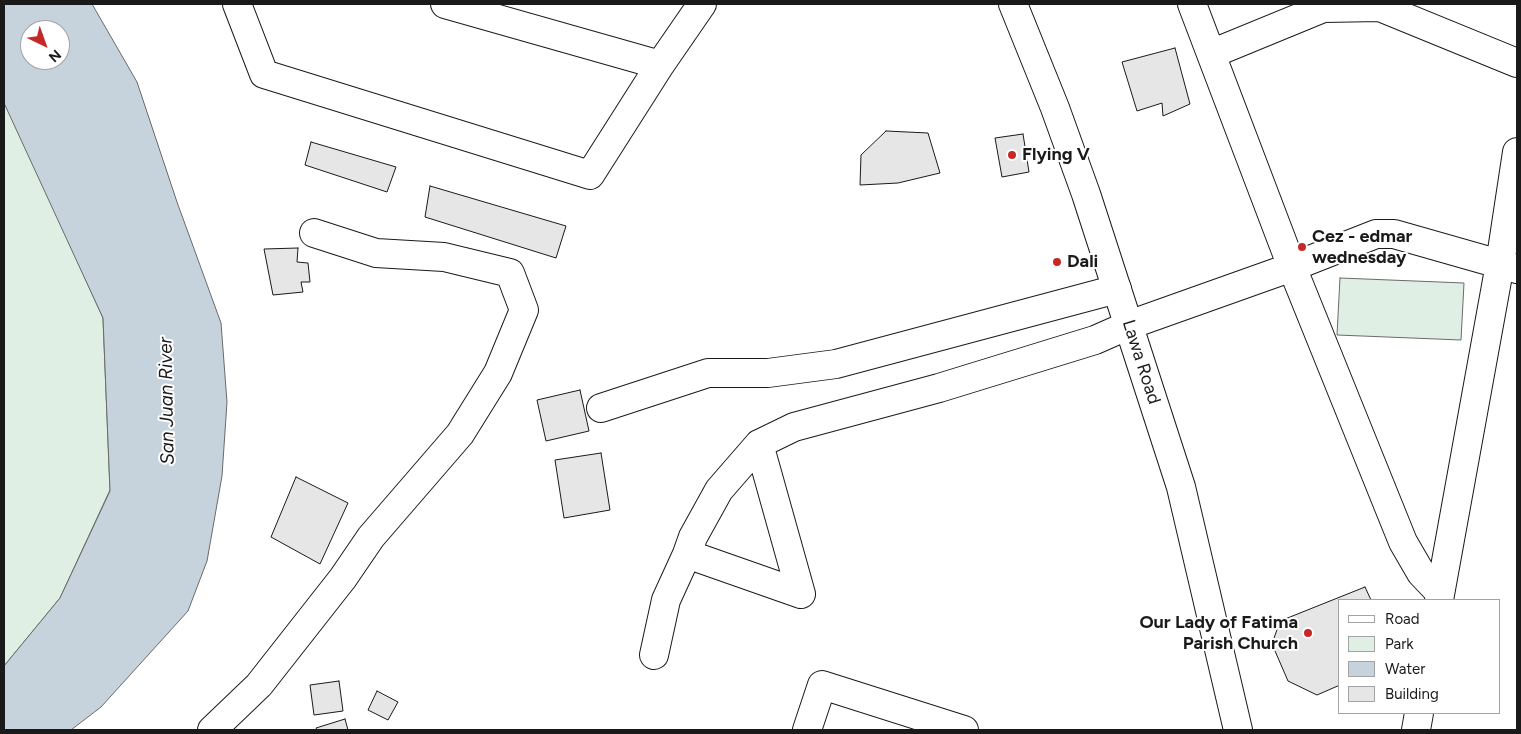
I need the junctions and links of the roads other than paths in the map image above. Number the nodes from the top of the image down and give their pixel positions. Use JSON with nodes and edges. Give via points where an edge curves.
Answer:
{"nodes":[{"id":1,"x":237,"y":4,"type":"edge"},
{"id":2,"x":445,"y":4,"type":"edge"},
{"id":3,"x":702,"y":4,"type":"edge"},
{"id":4,"x":1013,"y":4,"type":"edge"},
{"id":5,"x":1192,"y":4,"type":"edge"},
{"id":6,"x":1211,"y":54,"type":"junction"},
{"id":7,"x":1517,"y":63,"type":"edge"},
{"id":8,"x":660,"y":65,"type":"junction"},
{"id":9,"x":1517,"y":152,"type":"edge"},
{"id":10,"x":314,"y":233,"type":"dead end"},
{"id":11,"x":1509,"y":266,"type":"edge"},
{"id":12,"x":1292,"y":267,"type":"junction"},
{"id":13,"x":1117,"y":289,"type":"junction"},
{"id":14,"x":1129,"y":326,"type":"junction"},
{"id":15,"x":601,"y":408,"type":"dead end"},
{"id":16,"x":759,"y":444,"type":"junction"},
{"id":17,"x":687,"y":554,"type":"junction"},
{"id":18,"x":1439,"y":597,"type":"edge"},
{"id":19,"x":654,"y":655,"type":"dead end"},
{"id":20,"x":1419,"y":714,"type":"edge"},
{"id":21,"x":212,"y":730,"type":"edge"},
{"id":22,"x":807,"y":730,"type":"edge"},
{"id":23,"x":963,"y":730,"type":"edge"},
{"id":24,"x":1238,"y":730,"type":"edge"},
{"id":25,"x":1416,"y":730,"type":"edge"}],
"edges":[{"from":1,"to":8,"type":"street","via":[[264,74],[590,175]]},
{"from":2,"to":8,"type":"street"},
{"from":3,"to":8,"type":"street"},
{"from":4,"to":13,"type":"street","name":"Lawa Road","via":[[1056,108]]},
{"from":5,"to":6,"type":"street"},
{"from":6,"to":7,"type":"street","via":[[1324,8],[1380,7]]},
{"from":6,"to":12,"type":"street"},
{"from":9,"to":11,"type":"street"},
{"from":10,"to":21,"type":"street","via":[[376,253],[444,257],[510,273],[524,310],[498,373],[460,434],[371,537],[343,578],[259,684]]},
{"from":11,"to":12,"type":"street","via":[[1394,234],[1376,234]]},
{"from":11,"to":18,"type":"street"},
{"from":12,"to":14,"type":"street"},
{"from":12,"to":18,"type":"street","via":[[1403,542],[1420,573]]},
{"from":13,"to":14,"type":"street","name":"Lawa Road"},
{"from":13,"to":15,"type":"street","via":[[836,364],[768,373],[708,373]]},
{"from":14,"to":16,"type":"street","via":[[1095,340],[939,388],[794,427]]},
{"from":14,"to":24,"type":"street","name":"Lawa Road","via":[[1181,487]]},
{"from":16,"to":17,"type":"street","via":[[719,490]]},
{"from":16,"to":17,"type":"street","via":[[801,594]]},
{"from":17,"to":19,"type":"street","via":[[666,600]]},
{"from":20,"to":25,"type":"street"},
{"from":22,"to":23,"type":"street","via":[[822,685]]}]}
